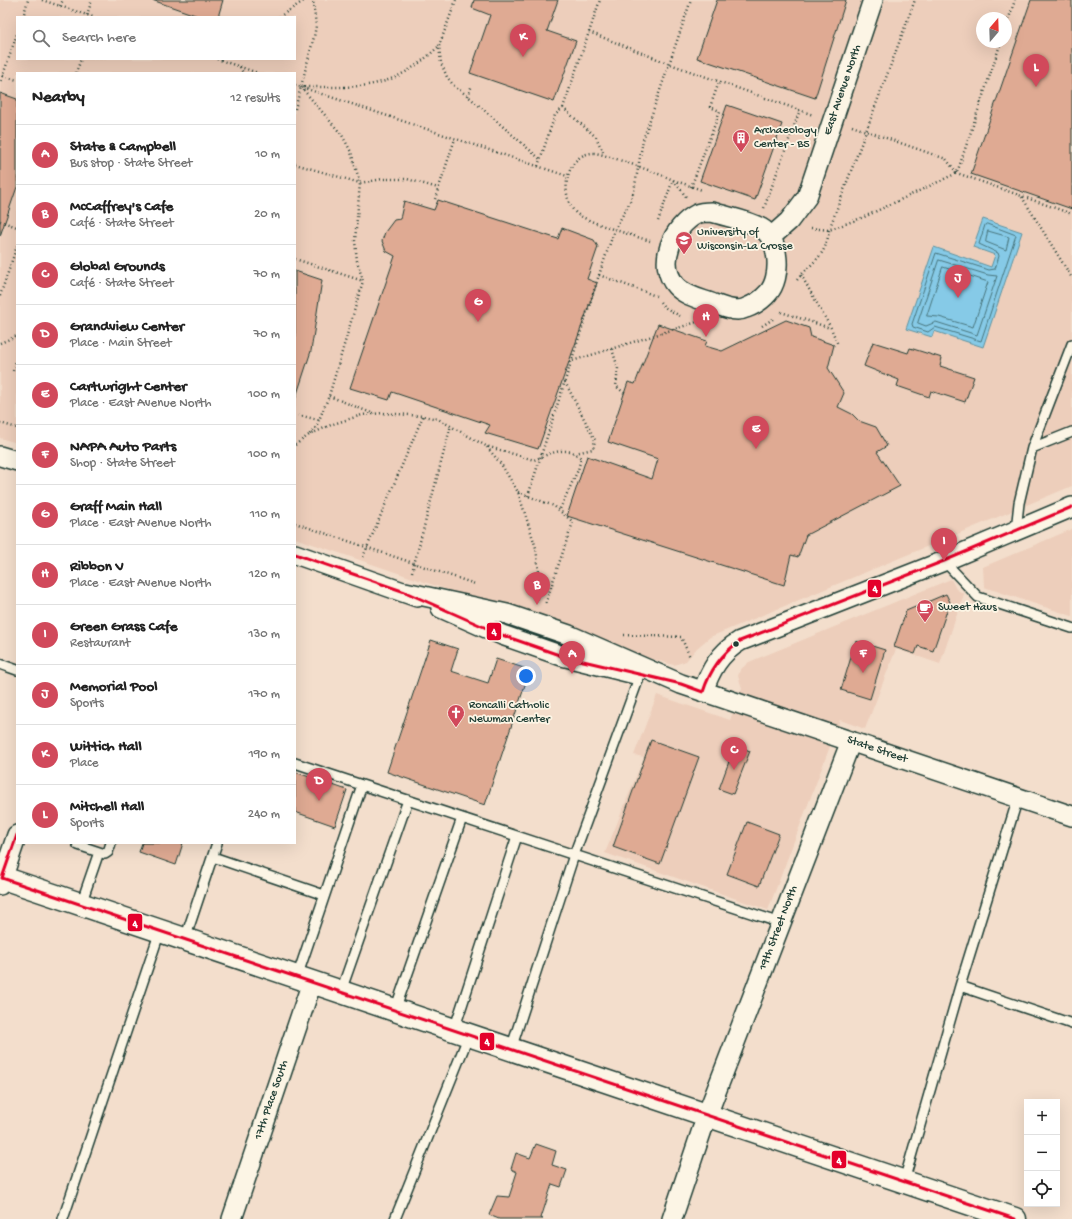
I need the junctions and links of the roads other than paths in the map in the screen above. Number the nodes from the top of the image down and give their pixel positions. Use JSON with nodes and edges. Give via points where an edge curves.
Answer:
{"nodes":[{"id":1,"x":874,"y":0,"type":"edge"},
{"id":2,"x":771,"y":237,"type":"junction"},
{"id":3,"x":1072,"y":344,"type":"edge"},
{"id":4,"x":1072,"y":432,"type":"edge"},
{"id":5,"x":1032,"y":448,"type":"junction"},
{"id":6,"x":0,"y":456,"type":"edge"},
{"id":7,"x":16,"y":461,"type":"edge"},
{"id":8,"x":1072,"y":506,"type":"edge"},
{"id":9,"x":1016,"y":530,"type":"junction"},
{"id":10,"x":296,"y":554,"type":"edge"},
{"id":11,"x":944,"y":561,"type":"junction"},
{"id":12,"x":405,"y":592,"type":"junction"},
{"id":13,"x":1072,"y":628,"type":"edge"},
{"id":14,"x":0,"y":664,"type":"edge"},
{"id":15,"x":16,"y":670,"type":"edge"},
{"id":16,"x":640,"y":675,"type":"junction"},
{"id":17,"x":681,"y":684,"type":"junction"},
{"id":18,"x":703,"y":692,"type":"junction"},
{"id":19,"x":851,"y":741,"type":"junction"},
{"id":20,"x":296,"y":763,"type":"edge"},
{"id":21,"x":362,"y":785,"type":"junction"},
{"id":22,"x":1018,"y":798,"type":"junction"},
{"id":23,"x":408,"y":800,"type":"junction"},
{"id":24,"x":1072,"y":816,"type":"edge"},
{"id":25,"x":462,"y":818,"type":"junction"},
{"id":26,"x":517,"y":836,"type":"junction"},
{"id":27,"x":16,"y":838,"type":"edge"},
{"id":28,"x":77,"y":844,"type":"edge"},
{"id":29,"x":111,"y":844,"type":"edge"},
{"id":30,"x":217,"y":844,"type":"edge"},
{"id":31,"x":99,"y":852,"type":"junction"},
{"id":32,"x":574,"y":855,"type":"junction"},
{"id":33,"x":213,"y":857,"type":"junction"},
{"id":34,"x":1,"y":880,"type":"edge"},
{"id":35,"x":324,"y":895,"type":"junction"},
{"id":36,"x":81,"y":904,"type":"junction"},
{"id":37,"x":781,"y":923,"type":"junction"},
{"id":38,"x":160,"y":931,"type":"junction"},
{"id":39,"x":185,"y":939,"type":"junction"},
{"id":40,"x":304,"y":979,"type":"junction"},
{"id":41,"x":960,"y":986,"type":"junction"},
{"id":42,"x":341,"y":991,"type":"junction"},
{"id":43,"x":395,"y":1010,"type":"junction"},
{"id":44,"x":1072,"y":1024,"type":"edge"},
{"id":45,"x":461,"y":1032,"type":"junction"},
{"id":46,"x":511,"y":1049,"type":"junction"},
{"id":47,"x":707,"y":1115,"type":"junction"},
{"id":48,"x":904,"y":1182,"type":"junction"},
{"id":49,"x":63,"y":1219,"type":"edge"},
{"id":50,"x":232,"y":1219,"type":"edge"},
{"id":51,"x":395,"y":1219,"type":"edge"},
{"id":52,"x":672,"y":1219,"type":"edge"},
{"id":53,"x":1015,"y":1219,"type":"edge"}],
"edges":[{"from":1,"to":2,"type":"street","name":"East Avenue North","via":[[807,197],[789,221]]},
{"from":2,"to":2,"type":"street","via":[[761,228],[712,212],[698,214],[684,223],[674,236],[669,248],[668,270],[676,285],[688,294],[731,310],[743,310],[756,304],[769,292],[776,274],[777,256]]},
{"from":3,"to":5,"type":"lane"},
{"from":4,"to":5,"type":"lane"},
{"from":5,"to":9,"type":"lane","via":[[1019,503]]},
{"from":6,"to":7,"type":"street"},
{"from":8,"to":9,"type":"street"},
{"from":9,"to":11,"type":"street"},
{"from":10,"to":12,"type":"street","name":"State Street"},
{"from":11,"to":13,"type":"lane","via":[[978,597]]},
{"from":11,"to":18,"type":"street","via":[[740,641],[723,652]]},
{"from":12,"to":16,"type":"street","name":"State Street","via":[[502,635],[562,656]]},
{"from":12,"to":17,"type":"street","name":"State Street","via":[[507,614],[569,635]]},
{"from":14,"to":15,"type":"lane"},
{"from":16,"to":17,"type":"street","name":"State Street"},
{"from":16,"to":32,"type":"lane"},
{"from":17,"to":18,"type":"street","name":"State Street"},
{"from":18,"to":19,"type":"street","name":"State Street"},
{"from":19,"to":22,"type":"street","name":"State Street"},
{"from":19,"to":37,"type":"street","name":"19th Street North"},
{"from":20,"to":21,"type":"lane"},
{"from":21,"to":23,"type":"lane"},
{"from":21,"to":35,"type":"lane"},
{"from":22,"to":24,"type":"street","name":"State Street"},
{"from":22,"to":41,"type":"lane"},
{"from":23,"to":25,"type":"lane"},
{"from":23,"to":42,"type":"lane"},
{"from":25,"to":26,"type":"lane"},
{"from":25,"to":43,"type":"lane"},
{"from":26,"to":32,"type":"lane"},
{"from":26,"to":45,"type":"lane"},
{"from":27,"to":34,"type":"street"},
{"from":28,"to":31,"type":"lane"},
{"from":29,"to":31,"type":"lane","via":[[108,852]]},
{"from":30,"to":33,"type":"lane"},
{"from":31,"to":36,"type":"lane"},
{"from":32,"to":37,"type":"lane"},
{"from":32,"to":46,"type":"lane"},
{"from":33,"to":35,"type":"lane"},
{"from":33,"to":39,"type":"lane"},
{"from":34,"to":36,"type":"street"},
{"from":35,"to":40,"type":"lane"},
{"from":36,"to":38,"type":"street"},
{"from":37,"to":47,"type":"street","name":"19th Street North"},
{"from":38,"to":39,"type":"street"},
{"from":38,"to":49,"type":"lane"},
{"from":39,"to":40,"type":"street"},
{"from":40,"to":42,"type":"street"},
{"from":40,"to":50,"type":"street","name":"17th Place South"},
{"from":41,"to":44,"type":"lane"},
{"from":41,"to":48,"type":"lane"},
{"from":42,"to":43,"type":"street"},
{"from":43,"to":45,"type":"street"},
{"from":45,"to":46,"type":"street"},
{"from":45,"to":51,"type":"lane"},
{"from":46,"to":47,"type":"street"},
{"from":47,"to":48,"type":"street"},
{"from":47,"to":52,"type":"street","name":"19th Street North"},
{"from":48,"to":53,"type":"street"}]}
